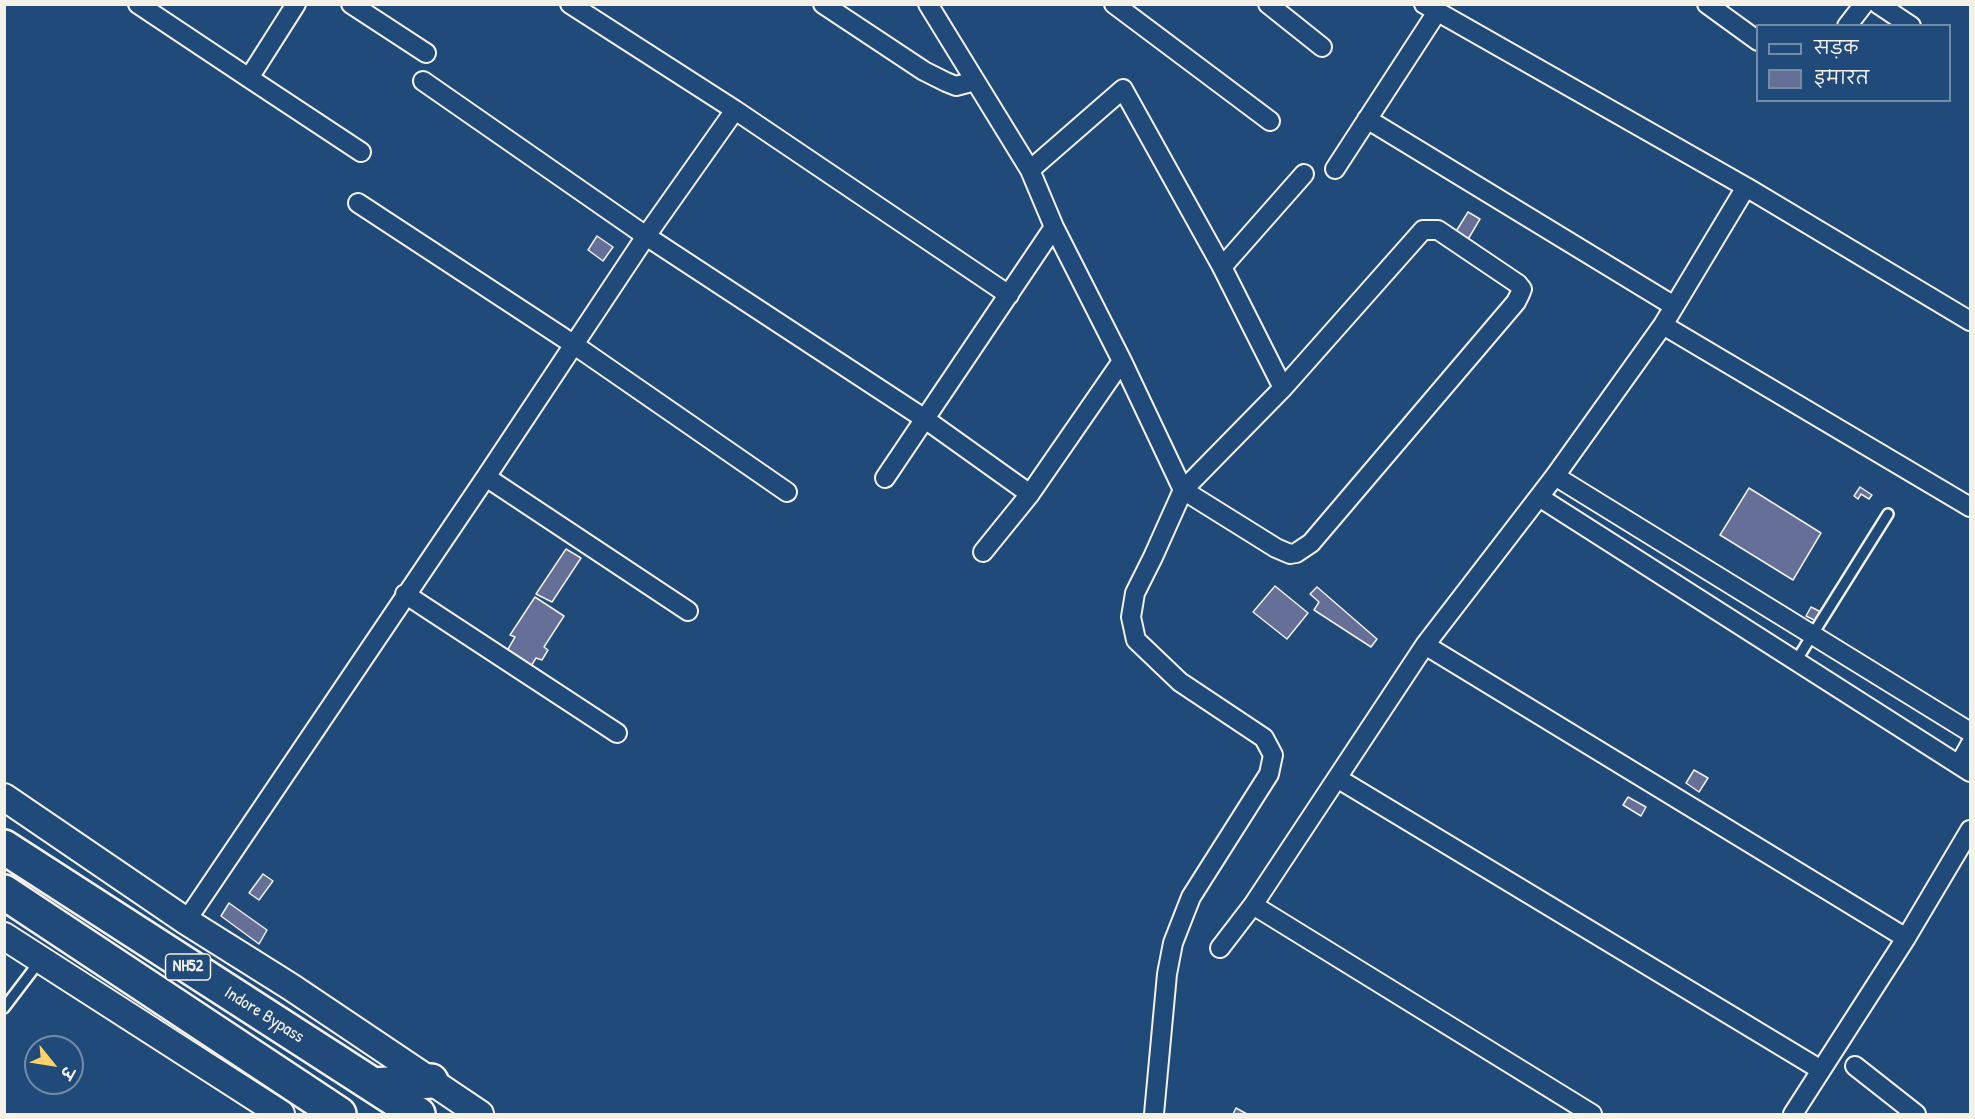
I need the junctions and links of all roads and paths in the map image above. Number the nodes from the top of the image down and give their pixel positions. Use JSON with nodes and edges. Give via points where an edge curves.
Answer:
{"nodes":[{"id":1,"x":138,"y":4,"type":"edge"},
{"id":2,"x":296,"y":4,"type":"edge"},
{"id":3,"x":351,"y":4,"type":"edge"},
{"id":4,"x":570,"y":4,"type":"edge"},
{"id":5,"x":823,"y":4,"type":"edge"},
{"id":6,"x":928,"y":4,"type":"edge"},
{"id":7,"x":1114,"y":4,"type":"edge"},
{"id":8,"x":1268,"y":4,"type":"edge"},
{"id":9,"x":1707,"y":4,"type":"edge"},
{"id":10,"x":1864,"y":4,"type":"edge"},
{"id":11,"x":1878,"y":4,"type":"edge"},
{"id":12,"x":1430,"y":8,"type":"edge"},
{"id":13,"x":1849,"y":24,"type":"edge"},
{"id":14,"x":1908,"y":24,"type":"edge"},
{"id":15,"x":1756,"y":40,"type":"edge"},
{"id":16,"x":1322,"y":47,"type":"dead end"},
{"id":17,"x":426,"y":53,"type":"dead end"},
{"id":18,"x":249,"y":78,"type":"junction"},
{"id":19,"x":423,"y":81,"type":"dead end"},
{"id":20,"x":975,"y":81,"type":"junction"},
{"id":21,"x":735,"y":110,"type":"junction"},
{"id":22,"x":1367,"y":119,"type":"junction"},
{"id":23,"x":1270,"y":121,"type":"dead end"},
{"id":24,"x":361,"y":152,"type":"dead end"},
{"id":25,"x":1335,"y":169,"type":"dead end"},
{"id":26,"x":1030,"y":170,"type":"junction"},
{"id":27,"x":1304,"y":174,"type":"dead end"},
{"id":28,"x":1746,"y":187,"type":"junction"},
{"id":29,"x":358,"y":203,"type":"dead end"},
{"id":30,"x":1054,"y":227,"type":"junction"},
{"id":31,"x":646,"y":236,"type":"junction"},
{"id":32,"x":1222,"y":267,"type":"junction"},
{"id":33,"x":1009,"y":295,"type":"junction"},
{"id":34,"x":1674,"y":306,"type":"junction"},
{"id":35,"x":1971,"y":321,"type":"edge"},
{"id":36,"x":1663,"y":325,"type":"junction"},
{"id":37,"x":573,"y":344,"type":"junction"},
{"id":38,"x":1122,"y":361,"type":"junction"},
{"id":39,"x":1283,"y":388,"type":"junction"},
{"id":40,"x":925,"y":418,"type":"junction"},
{"id":41,"x":1555,"y":476,"type":"junction"},
{"id":42,"x":486,"y":477,"type":"junction"},
{"id":43,"x":885,"y":478,"type":"dead end"},
{"id":44,"x":1183,"y":490,"type":"junction"},
{"id":45,"x":787,"y":492,"type":"dead end"},
{"id":46,"x":1030,"y":494,"type":"junction"},
{"id":47,"x":1539,"y":497,"type":"junction"},
{"id":48,"x":1971,"y":507,"type":"edge"},
{"id":49,"x":1888,"y":514,"type":"dead end"},
{"id":50,"x":983,"y":552,"type":"dead end"},
{"id":51,"x":405,"y":594,"type":"junction"},
{"id":52,"x":688,"y":611,"type":"dead end"},
{"id":53,"x":1813,"y":635,"type":"junction"},
{"id":54,"x":1425,"y":645,"type":"junction"},
{"id":55,"x":1796,"y":661,"type":"junction"},
{"id":56,"x":617,"y":732,"type":"dead end"},
{"id":57,"x":1971,"y":732,"type":"edge"},
{"id":58,"x":1971,"y":745,"type":"edge"},
{"id":59,"x":1965,"y":769,"type":"edge"},
{"id":60,"x":1337,"y":778,"type":"junction"},
{"id":61,"x":4,"y":797,"type":"edge"},
{"id":62,"x":1971,"y":830,"type":"edge"},
{"id":63,"x":4,"y":847,"type":"edge"},
{"id":64,"x":4,"y":892,"type":"edge"},
{"id":65,"x":1253,"y":905,"type":"junction"},
{"id":66,"x":186,"y":921,"type":"junction"},
{"id":67,"x":4,"y":936,"type":"edge"},
{"id":68,"x":1906,"y":938,"type":"junction"},
{"id":69,"x":1220,"y":948,"type":"dead end"},
{"id":70,"x":41,"y":960,"type":"junction"},
{"id":71,"x":4,"y":1008,"type":"edge"},
{"id":72,"x":1855,"y":1066,"type":"dead end"},
{"id":73,"x":1821,"y":1071,"type":"junction"},
{"id":74,"x":431,"y":1081,"type":"junction"},
{"id":75,"x":374,"y":1085,"type":"junction"},
{"id":76,"x":329,"y":1110,"type":"edge"},
{"id":77,"x":281,"y":1114,"type":"edge"},
{"id":78,"x":418,"y":1114,"type":"edge"},
{"id":79,"x":480,"y":1114,"type":"edge"},
{"id":80,"x":1154,"y":1114,"type":"edge"},
{"id":81,"x":1592,"y":1114,"type":"edge"},
{"id":82,"x":1793,"y":1114,"type":"edge"},
{"id":83,"x":1916,"y":1114,"type":"edge"}],
"edges":[{"from":1,"to":18,"type":"street"},
{"from":2,"to":18,"type":"street"},
{"from":3,"to":17,"type":"street"},
{"from":4,"to":21,"type":"street"},
{"from":5,"to":20,"type":"street","via":[[939,78],[956,86]]},
{"from":6,"to":20,"type":"street"},
{"from":7,"to":23,"type":"street"},
{"from":8,"to":16,"type":"street"},
{"from":9,"to":15,"type":"street"},
{"from":10,"to":13,"type":"street"},
{"from":11,"to":14,"type":"street"},
{"from":12,"to":22,"type":"street"},
{"from":12,"to":28,"type":"street"},
{"from":18,"to":24,"type":"street"},
{"from":19,"to":31,"type":"street"},
{"from":20,"to":26,"type":"street"},
{"from":21,"to":31,"type":"street"},
{"from":21,"to":33,"type":"street"},
{"from":22,"to":25,"type":"street"},
{"from":22,"to":34,"type":"street"},
{"from":26,"to":30,"type":"street"},
{"from":26,"to":32,"type":"street","via":[[1123,89]]},
{"from":27,"to":32,"type":"street"},
{"from":28,"to":34,"type":"street"},
{"from":28,"to":35,"type":"street"},
{"from":29,"to":37,"type":"street"},
{"from":30,"to":33,"type":"street"},
{"from":30,"to":38,"type":"street"},
{"from":31,"to":37,"type":"street"},
{"from":31,"to":40,"type":"street"},
{"from":32,"to":39,"type":"street"},
{"from":33,"to":40,"type":"street"},
{"from":34,"to":36,"type":"street"},
{"from":36,"to":41,"type":"street"},
{"from":36,"to":48,"type":"street"},
{"from":37,"to":42,"type":"street"},
{"from":37,"to":45,"type":"street"},
{"from":38,"to":44,"type":"street"},
{"from":38,"to":46,"type":"street"},
{"from":39,"to":44,"type":"street"},
{"from":39,"to":44,"type":"street","via":[[1423,230],[1438,230],[1522,289],[1516,302],[1311,543],[1296,553],[1276,548]]},
{"from":40,"to":43,"type":"street"},
{"from":40,"to":46,"type":"street"},
{"from":41,"to":47,"type":"street"},
{"from":41,"to":53,"type":"street"},
{"from":42,"to":51,"type":"street"},
{"from":42,"to":52,"type":"street"},
{"from":44,"to":80,"type":"street","via":[[1135,593],[1131,617],[1136,640],[1180,682],[1264,738],[1273,755],[1269,774],[1191,897],[1173,943]]},
{"from":46,"to":50,"type":"street"},
{"from":47,"to":54,"type":"street"},
{"from":47,"to":55,"type":"street"},
{"from":49,"to":53,"type":"lane"},
{"from":51,"to":56,"type":"street"},
{"from":51,"to":66,"type":"street"},
{"from":53,"to":55,"type":"lane"},
{"from":53,"to":57,"type":"street"},
{"from":54,"to":60,"type":"street"},
{"from":54,"to":68,"type":"street"},
{"from":55,"to":59,"type":"street"},
{"from":58,"to":59,"type":"street"},
{"from":60,"to":65,"type":"street"},
{"from":60,"to":73,"type":"street"},
{"from":61,"to":66,"type":"street"},
{"from":62,"to":68,"type":"street"},
{"from":63,"to":75,"type":"highway","name":"Indore Bypass","number":"NH52"},
{"from":64,"to":76,"type":"highway","number":"NH52"},
{"from":65,"to":69,"type":"street"},
{"from":65,"to":81,"type":"street"},
{"from":66,"to":74,"type":"street"},
{"from":67,"to":70,"type":"street"},
{"from":68,"to":73,"type":"street"},
{"from":70,"to":71,"type":"lane"},
{"from":70,"to":77,"type":"street"},
{"from":72,"to":83,"type":"street"},
{"from":73,"to":82,"type":"street"},
{"from":74,"to":75,"type":"highway"},
{"from":74,"to":79,"type":"street"},
{"from":75,"to":78,"type":"highway","number":"NH52"}]}
